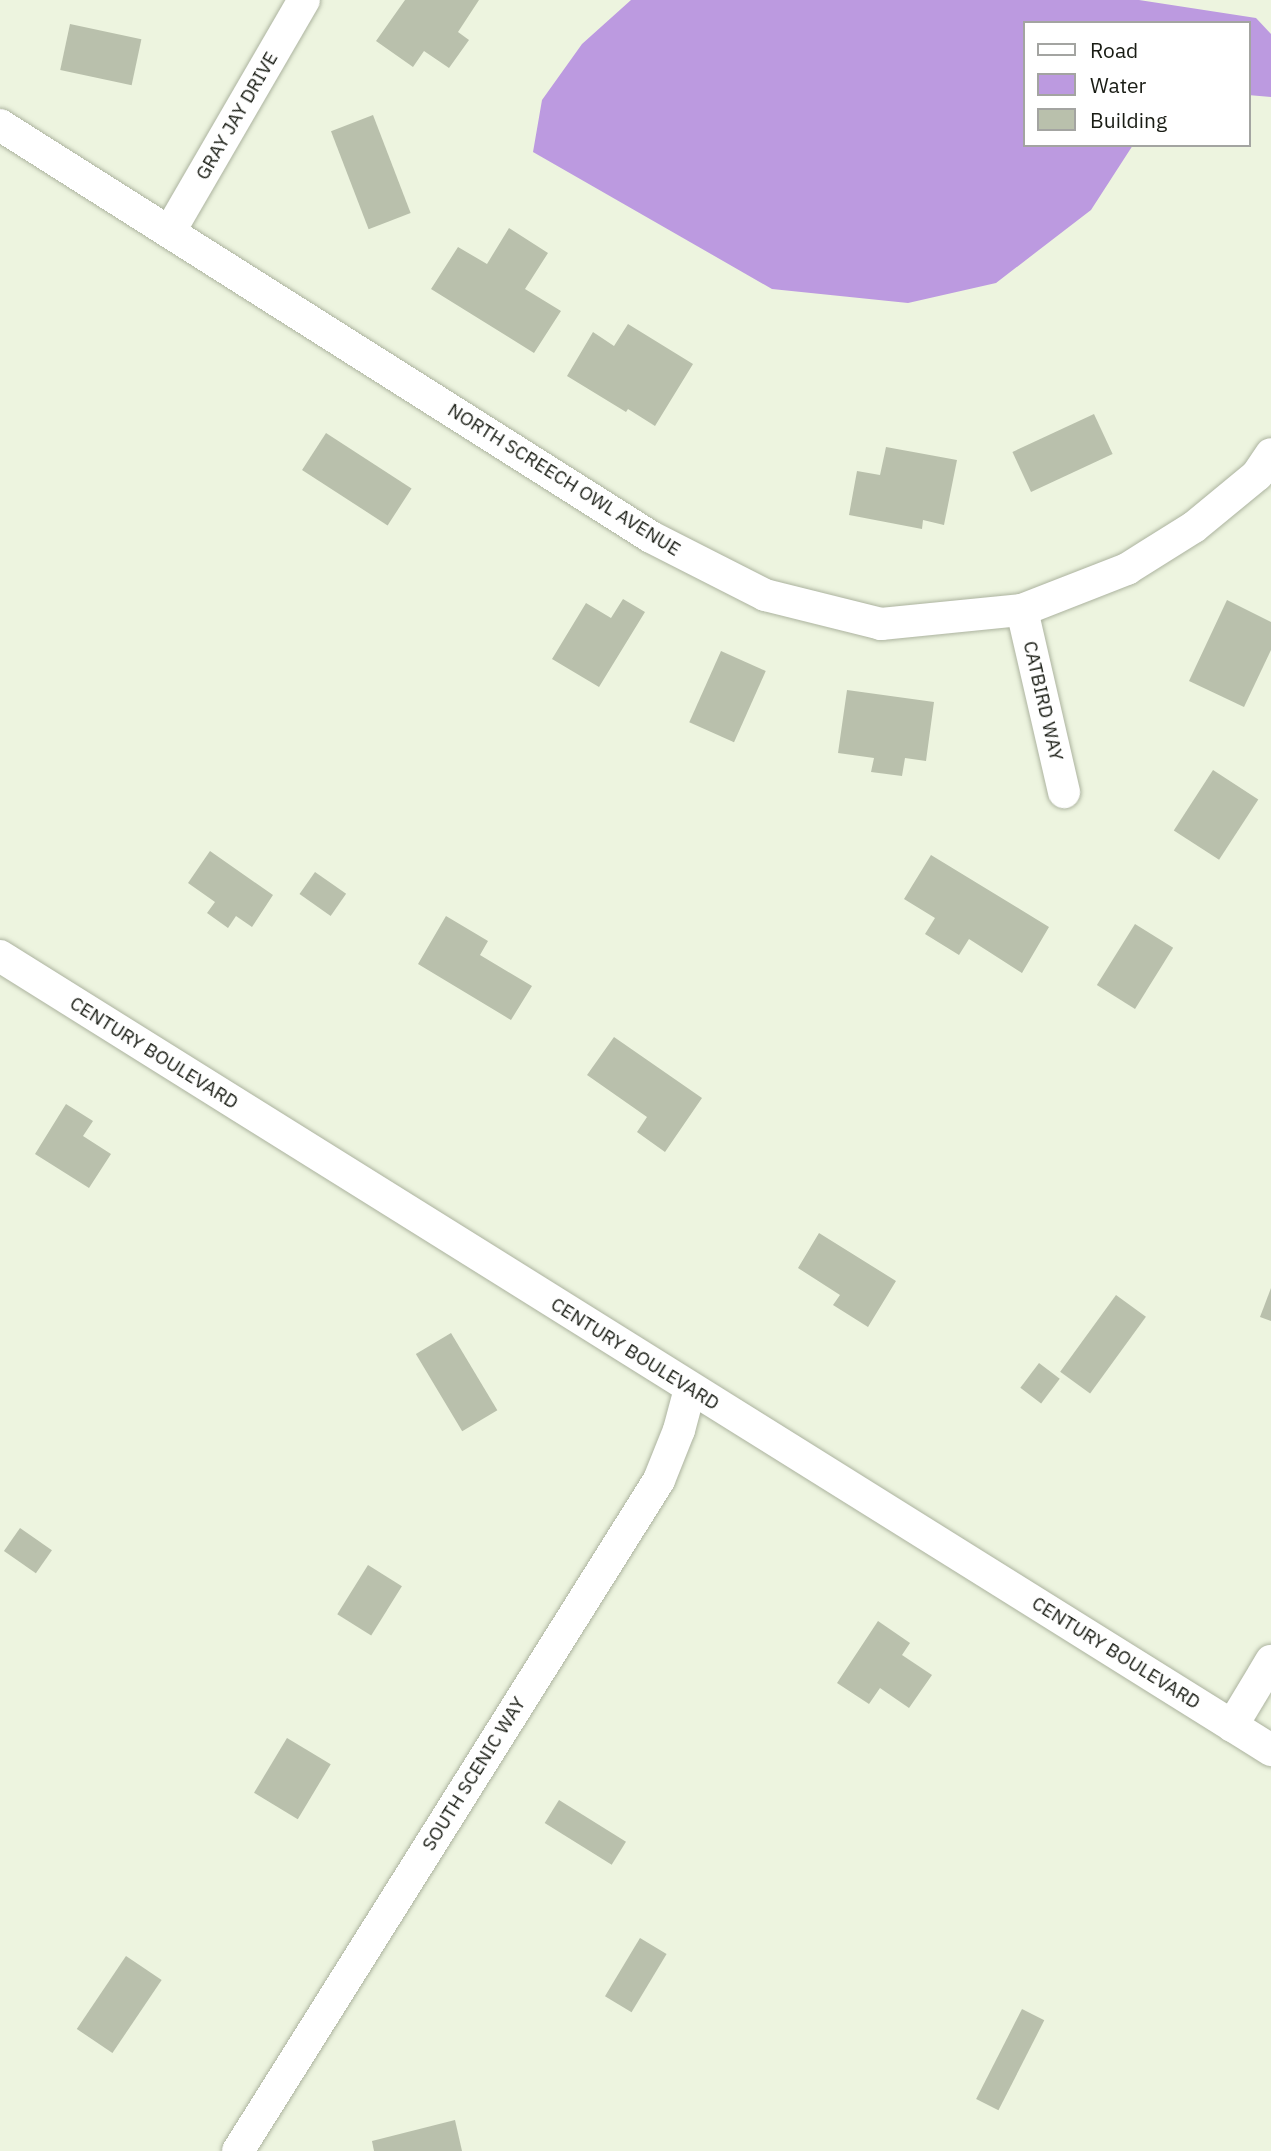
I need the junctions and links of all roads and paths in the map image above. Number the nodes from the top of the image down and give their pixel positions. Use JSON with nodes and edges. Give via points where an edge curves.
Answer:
{"nodes":[{"id":1,"x":303,"y":0,"type":"edge"},
{"id":2,"x":0,"y":125,"type":"edge"},
{"id":3,"x":170,"y":231,"type":"junction"},
{"id":4,"x":1271,"y":454,"type":"edge"},
{"id":5,"x":1022,"y":610,"type":"junction"},
{"id":6,"x":1064,"y":792,"type":"dead end"},
{"id":7,"x":0,"y":956,"type":"edge"},
{"id":8,"x":690,"y":1389,"type":"junction"},
{"id":9,"x":1271,"y":1661,"type":"edge"},
{"id":10,"x":1233,"y":1726,"type":"junction"},
{"id":11,"x":1271,"y":1750,"type":"edge"},
{"id":12,"x":238,"y":2151,"type":"edge"}],
"edges":[{"from":1,"to":3,"type":"street","name":"GRAY JAY DRIVE"},
{"from":2,"to":3,"type":"street","name":"NORTH SCREECH OWL AVENUE"},
{"from":3,"to":5,"type":"street","name":"NORTH SCREECH OWL AVENUE","via":[[651,537],[765,595],[881,624]]},
{"from":4,"to":5,"type":"street","name":"NORTH SCREECH OWL AVENUE","via":[[1257,474],[1194,527],[1138,562]]},
{"from":5,"to":6,"type":"street","name":"CATBIRD WAY"},
{"from":7,"to":8,"type":"street","name":"CENTURY BOULEVARD"},
{"from":8,"to":10,"type":"street","name":"CENTURY BOULEVARD"},
{"from":8,"to":12,"type":"street","name":"SOUTH SCENIC WAY","via":[[680,1430],[659,1480]]},
{"from":9,"to":10,"type":"street"},
{"from":10,"to":11,"type":"street","name":"CENTURY BOULEVARD"}]}
